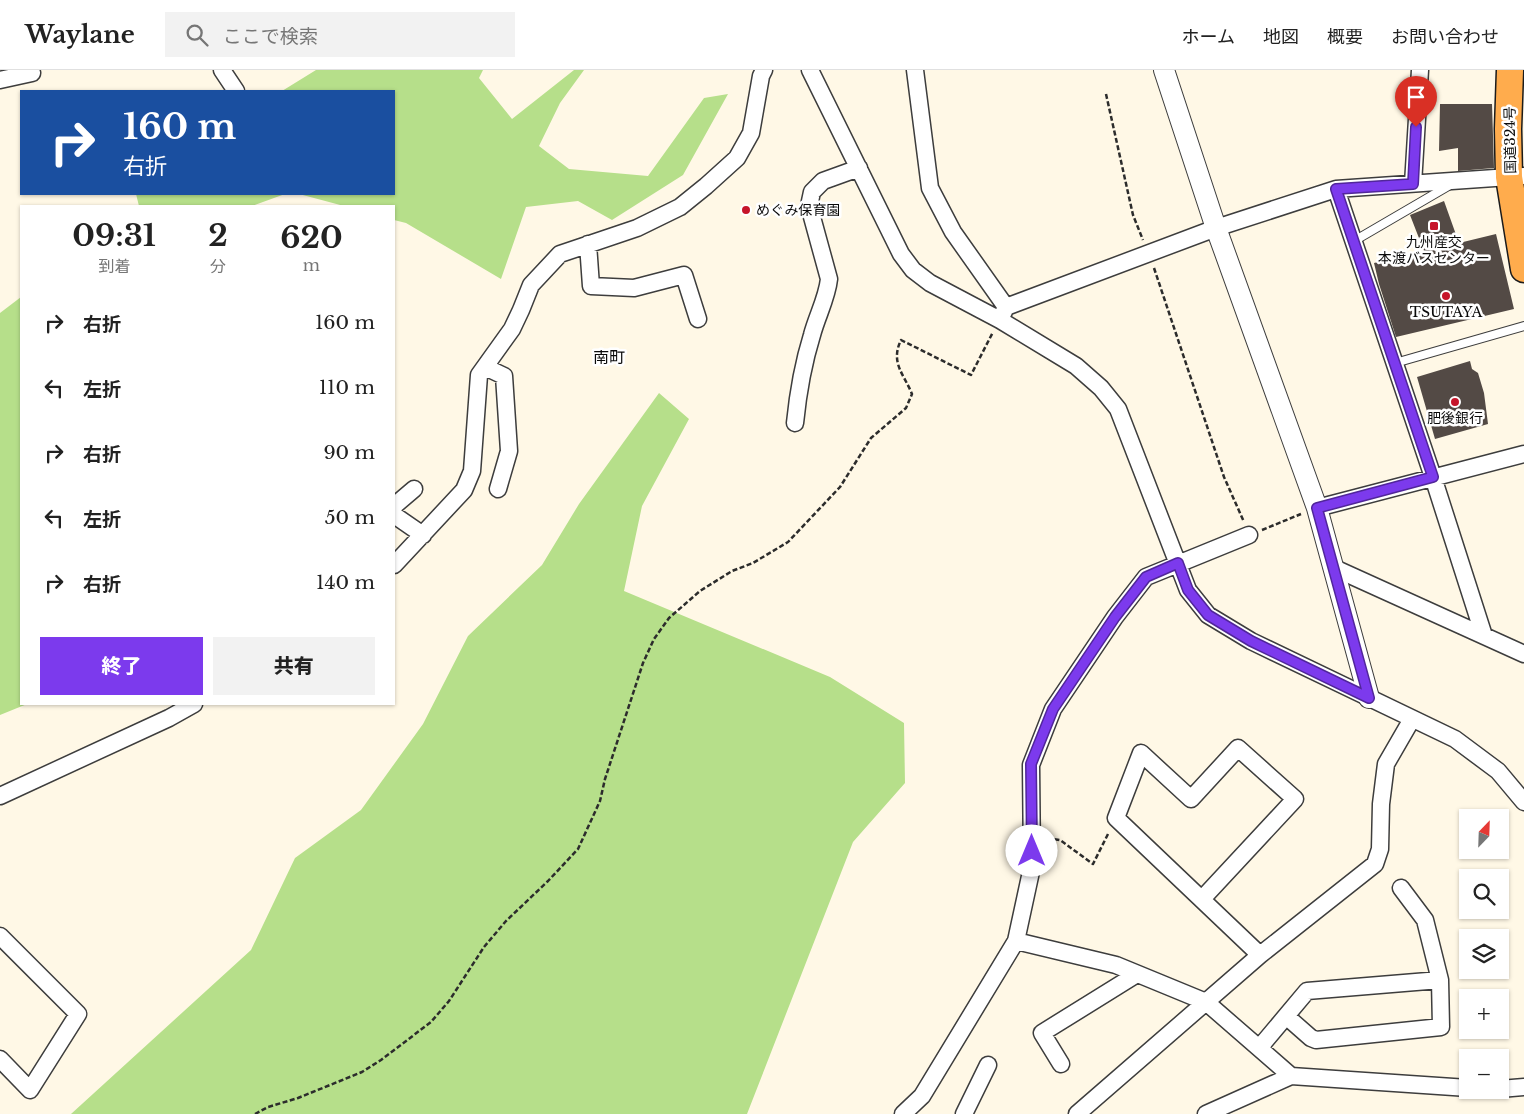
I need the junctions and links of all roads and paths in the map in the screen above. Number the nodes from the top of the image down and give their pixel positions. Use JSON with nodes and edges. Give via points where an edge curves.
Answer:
{"nodes":[{"id":1,"x":222,"y":70,"type":"edge"},
{"id":2,"x":764,"y":70,"type":"edge"},
{"id":3,"x":810,"y":70,"type":"edge"},
{"id":4,"x":915,"y":70,"type":"edge"},
{"id":5,"x":1164,"y":70,"type":"edge"},
{"id":6,"x":1420,"y":70,"type":"edge"},
{"id":7,"x":1510,"y":70,"type":"edge"},
{"id":8,"x":32,"y":73,"type":"dead end"},
{"id":9,"x":0,"y":80,"type":"edge"},
{"id":10,"x":235,"y":90,"type":"edge"},
{"id":11,"x":1106,"y":94,"type":"dead end"},
{"id":12,"x":859,"y":168,"type":"junction"},
{"id":13,"x":1517,"y":177,"type":"edge"},
{"id":14,"x":1458,"y":181,"type":"junction"},
{"id":15,"x":1413,"y":184,"type":"junction"},
{"id":16,"x":1336,"y":189,"type":"junction"},
{"id":17,"x":1216,"y":228,"type":"junction"},
{"id":18,"x":1354,"y":240,"type":"junction"},
{"id":19,"x":588,"y":244,"type":"junction"},
{"id":20,"x":1149,"y":253,"type":"junction"},
{"id":21,"x":1524,"y":269,"type":"edge"},
{"id":22,"x":1003,"y":314,"type":"junction"},
{"id":23,"x":698,"y":319,"type":"dead end"},
{"id":24,"x":1524,"y":326,"type":"edge"},
{"id":25,"x":1395,"y":363,"type":"junction"},
{"id":26,"x":485,"y":367,"type":"junction"},
{"id":27,"x":795,"y":423,"type":"dead end"},
{"id":28,"x":1524,"y":454,"type":"edge"},
{"id":29,"x":1433,"y":477,"type":"junction"},
{"id":30,"x":498,"y":488,"type":"dead end"},
{"id":31,"x":414,"y":489,"type":"dead end"},
{"id":32,"x":395,"y":505,"type":"edge"},
{"id":33,"x":1317,"y":508,"type":"junction"},
{"id":34,"x":395,"y":516,"type":"edge"},
{"id":35,"x":423,"y":535,"type":"junction"},
{"id":36,"x":1249,"y":535,"type":"junction"},
{"id":37,"x":1178,"y":563,"type":"junction"},
{"id":38,"x":395,"y":564,"type":"edge"},
{"id":39,"x":1332,"y":567,"type":"junction"},
{"id":40,"x":1484,"y":636,"type":"junction"},
{"id":41,"x":1524,"y":654,"type":"edge"},
{"id":42,"x":1369,"y":698,"type":"junction"},
{"id":43,"x":192,"y":705,"type":"edge"},
{"id":44,"x":1412,"y":718,"type":"junction"},
{"id":45,"x":0,"y":796,"type":"edge"},
{"id":46,"x":1524,"y":802,"type":"edge"},
{"id":47,"x":1116,"y":818,"type":"junction"},
{"id":48,"x":1032,"y":835,"type":"junction"},
{"id":49,"x":1401,"y":888,"type":"dead end"},
{"id":50,"x":1202,"y":899,"type":"junction"},
{"id":51,"x":0,"y":936,"type":"edge"},
{"id":52,"x":1016,"y":941,"type":"junction"},
{"id":53,"x":1260,"y":955,"type":"junction"},
{"id":54,"x":1137,"y":974,"type":"junction"},
{"id":55,"x":1440,"y":980,"type":"junction"},
{"id":56,"x":1206,"y":1002,"type":"junction"},
{"id":57,"x":1286,"y":1016,"type":"junction"},
{"id":58,"x":1260,"y":1047,"type":"junction"},
{"id":59,"x":0,"y":1058,"type":"edge"},
{"id":60,"x":1061,"y":1064,"type":"dead end"},
{"id":61,"x":988,"y":1065,"type":"dead end"},
{"id":62,"x":1291,"y":1076,"type":"junction"},
{"id":63,"x":1459,"y":1087,"type":"edge"},
{"id":64,"x":1524,"y":1087,"type":"edge"},
{"id":65,"x":1509,"y":1088,"type":"edge"},
{"id":66,"x":255,"y":1114,"type":"edge"},
{"id":67,"x":903,"y":1114,"type":"edge"},
{"id":68,"x":964,"y":1114,"type":"edge"},
{"id":69,"x":1077,"y":1114,"type":"edge"},
{"id":70,"x":1206,"y":1114,"type":"edge"}],
"edges":[{"from":1,"to":10,"type":"street"},
{"from":2,"to":19,"type":"street","via":[[751,133],[737,158],[680,207],[638,228]]},
{"from":3,"to":12,"type":"street"},
{"from":4,"to":22,"type":"street","via":[[930,188]]},
{"from":5,"to":17,"type":"street"},
{"from":6,"to":15,"type":"street"},
{"from":7,"to":13,"type":"highway","name":"国道324号","via":[[1508,129]]},
{"from":8,"to":9,"type":"street"},
{"from":11,"to":20,"type":"path","via":[[1134,215]]},
{"from":12,"to":22,"type":"street","via":[[913,270],[930,283]]},
{"from":12,"to":27,"type":"street","via":[[824,181],[812,192],[808,206],[829,279],[801,376]]},
{"from":13,"to":14,"type":"street"},
{"from":13,"to":21,"type":"highway","name":"国道324号"},
{"from":14,"to":15,"type":"street"},
{"from":14,"to":18,"type":"lane"},
{"from":15,"to":16,"type":"street"},
{"from":16,"to":17,"type":"street"},
{"from":16,"to":18,"type":"street"},
{"from":17,"to":20,"type":"street"},
{"from":17,"to":33,"type":"street"},
{"from":18,"to":25,"type":"street"},
{"from":19,"to":23,"type":"street","via":[[591,286],[634,288],[684,275]]},
{"from":19,"to":26,"type":"street","via":[[560,254],[530,285],[512,329]]},
{"from":20,"to":22,"type":"street"},
{"from":20,"to":36,"type":"path","via":[[1224,477]]},
{"from":22,"to":37,"type":"street","via":[[1076,366],[1101,388],[1118,409]]},
{"from":22,"to":66,"type":"path","via":[[971,375],[901,340],[896,358],[912,394],[906,408],[871,438],[840,487],[788,542],[700,591],[669,618],[643,663],[600,801],[578,849],[484,946],[449,1002],[431,1022],[362,1072]]},
{"from":24,"to":25,"type":"lane"},
{"from":25,"to":29,"type":"street"},
{"from":26,"to":30,"type":"street","via":[[504,376],[509,451]]},
{"from":26,"to":35,"type":"street","via":[[479,375],[472,471],[464,490]]},
{"from":28,"to":29,"type":"street"},
{"from":29,"to":33,"type":"street"},
{"from":29,"to":40,"type":"street"},
{"from":31,"to":32,"type":"street"},
{"from":33,"to":36,"type":"path"},
{"from":33,"to":39,"type":"street"},
{"from":34,"to":35,"type":"street"},
{"from":35,"to":38,"type":"street"},
{"from":36,"to":37,"type":"street"},
{"from":37,"to":42,"type":"street","via":[[1188,590],[1208,615],[1251,641]]},
{"from":37,"to":48,"type":"street","via":[[1146,577],[1053,709],[1031,764]]},
{"from":39,"to":40,"type":"street"},
{"from":39,"to":42,"type":"street"},
{"from":40,"to":41,"type":"street"},
{"from":42,"to":44,"type":"street"},
{"from":43,"to":45,"type":"street"},
{"from":44,"to":46,"type":"street","via":[[1455,739],[1498,771]]},
{"from":44,"to":53,"type":"street","via":[[1386,764],[1380,849],[1375,864]]},
{"from":47,"to":48,"type":"path","via":[[1093,864],[1060,840]]},
{"from":47,"to":50,"type":"street"},
{"from":47,"to":50,"type":"street","via":[[1141,754],[1191,799],[1238,748],[1295,799]]},
{"from":48,"to":52,"type":"street","via":[[1032,867]]},
{"from":49,"to":55,"type":"street","via":[[1425,920]]},
{"from":50,"to":53,"type":"street"},
{"from":51,"to":59,"type":"street","via":[[78,1014],[30,1090]]},
{"from":52,"to":54,"type":"street"},
{"from":52,"to":67,"type":"street","via":[[922,1096]]},
{"from":53,"to":56,"type":"street"},
{"from":54,"to":56,"type":"street"},
{"from":54,"to":60,"type":"street","via":[[1042,1033]]},
{"from":55,"to":57,"type":"street","via":[[1307,992]]},
{"from":55,"to":57,"type":"street","via":[[1441,1027],[1316,1040]]},
{"from":56,"to":58,"type":"street"},
{"from":56,"to":69,"type":"street"},
{"from":57,"to":58,"type":"street"},
{"from":58,"to":62,"type":"street"},
{"from":61,"to":68,"type":"street"},
{"from":62,"to":63,"type":"street"},
{"from":62,"to":70,"type":"street"},
{"from":64,"to":65,"type":"street"}]}
